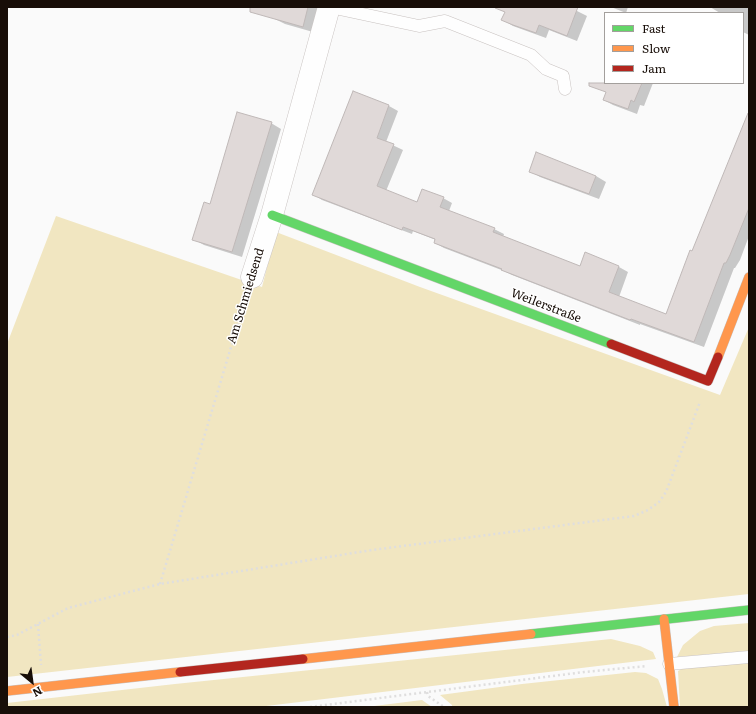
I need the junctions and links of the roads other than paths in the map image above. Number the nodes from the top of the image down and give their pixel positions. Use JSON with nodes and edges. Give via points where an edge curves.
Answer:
{"nodes":[{"id":1,"x":330,"y":7,"type":"edge"},
{"id":2,"x":565,"y":89,"type":"dead end"},
{"id":3,"x":272,"y":215,"type":"junction"},
{"id":4,"x":252,"y":277,"type":"road end"},
{"id":5,"x":749,"y":277,"type":"edge"},
{"id":6,"x":749,"y":610,"type":"edge"},
{"id":7,"x":664,"y":619,"type":"junction"},
{"id":8,"x":749,"y":657,"type":"edge"},
{"id":9,"x":669,"y":664,"type":"junction"},
{"id":10,"x":7,"y":691,"type":"edge"},
{"id":11,"x":674,"y":707,"type":"edge"}],
"edges":[{"from":1,"to":2,"type":"lane","via":[[419,26],[445,21],[531,55],[546,69],[563,76]]},
{"from":1,"to":3,"type":"street","name":"Am Schmiedsend"},
{"from":3,"to":4,"type":"street","name":"Am Schmiedsend"},
{"from":3,"to":5,"type":"main road","name":"Weilerstraße","via":[[708,381]]},
{"from":6,"to":7,"type":"main road"},
{"from":7,"to":9,"type":"main road"},
{"from":7,"to":10,"type":"main road"},
{"from":8,"to":9,"type":"lane"},
{"from":9,"to":11,"type":"main road"}]}
